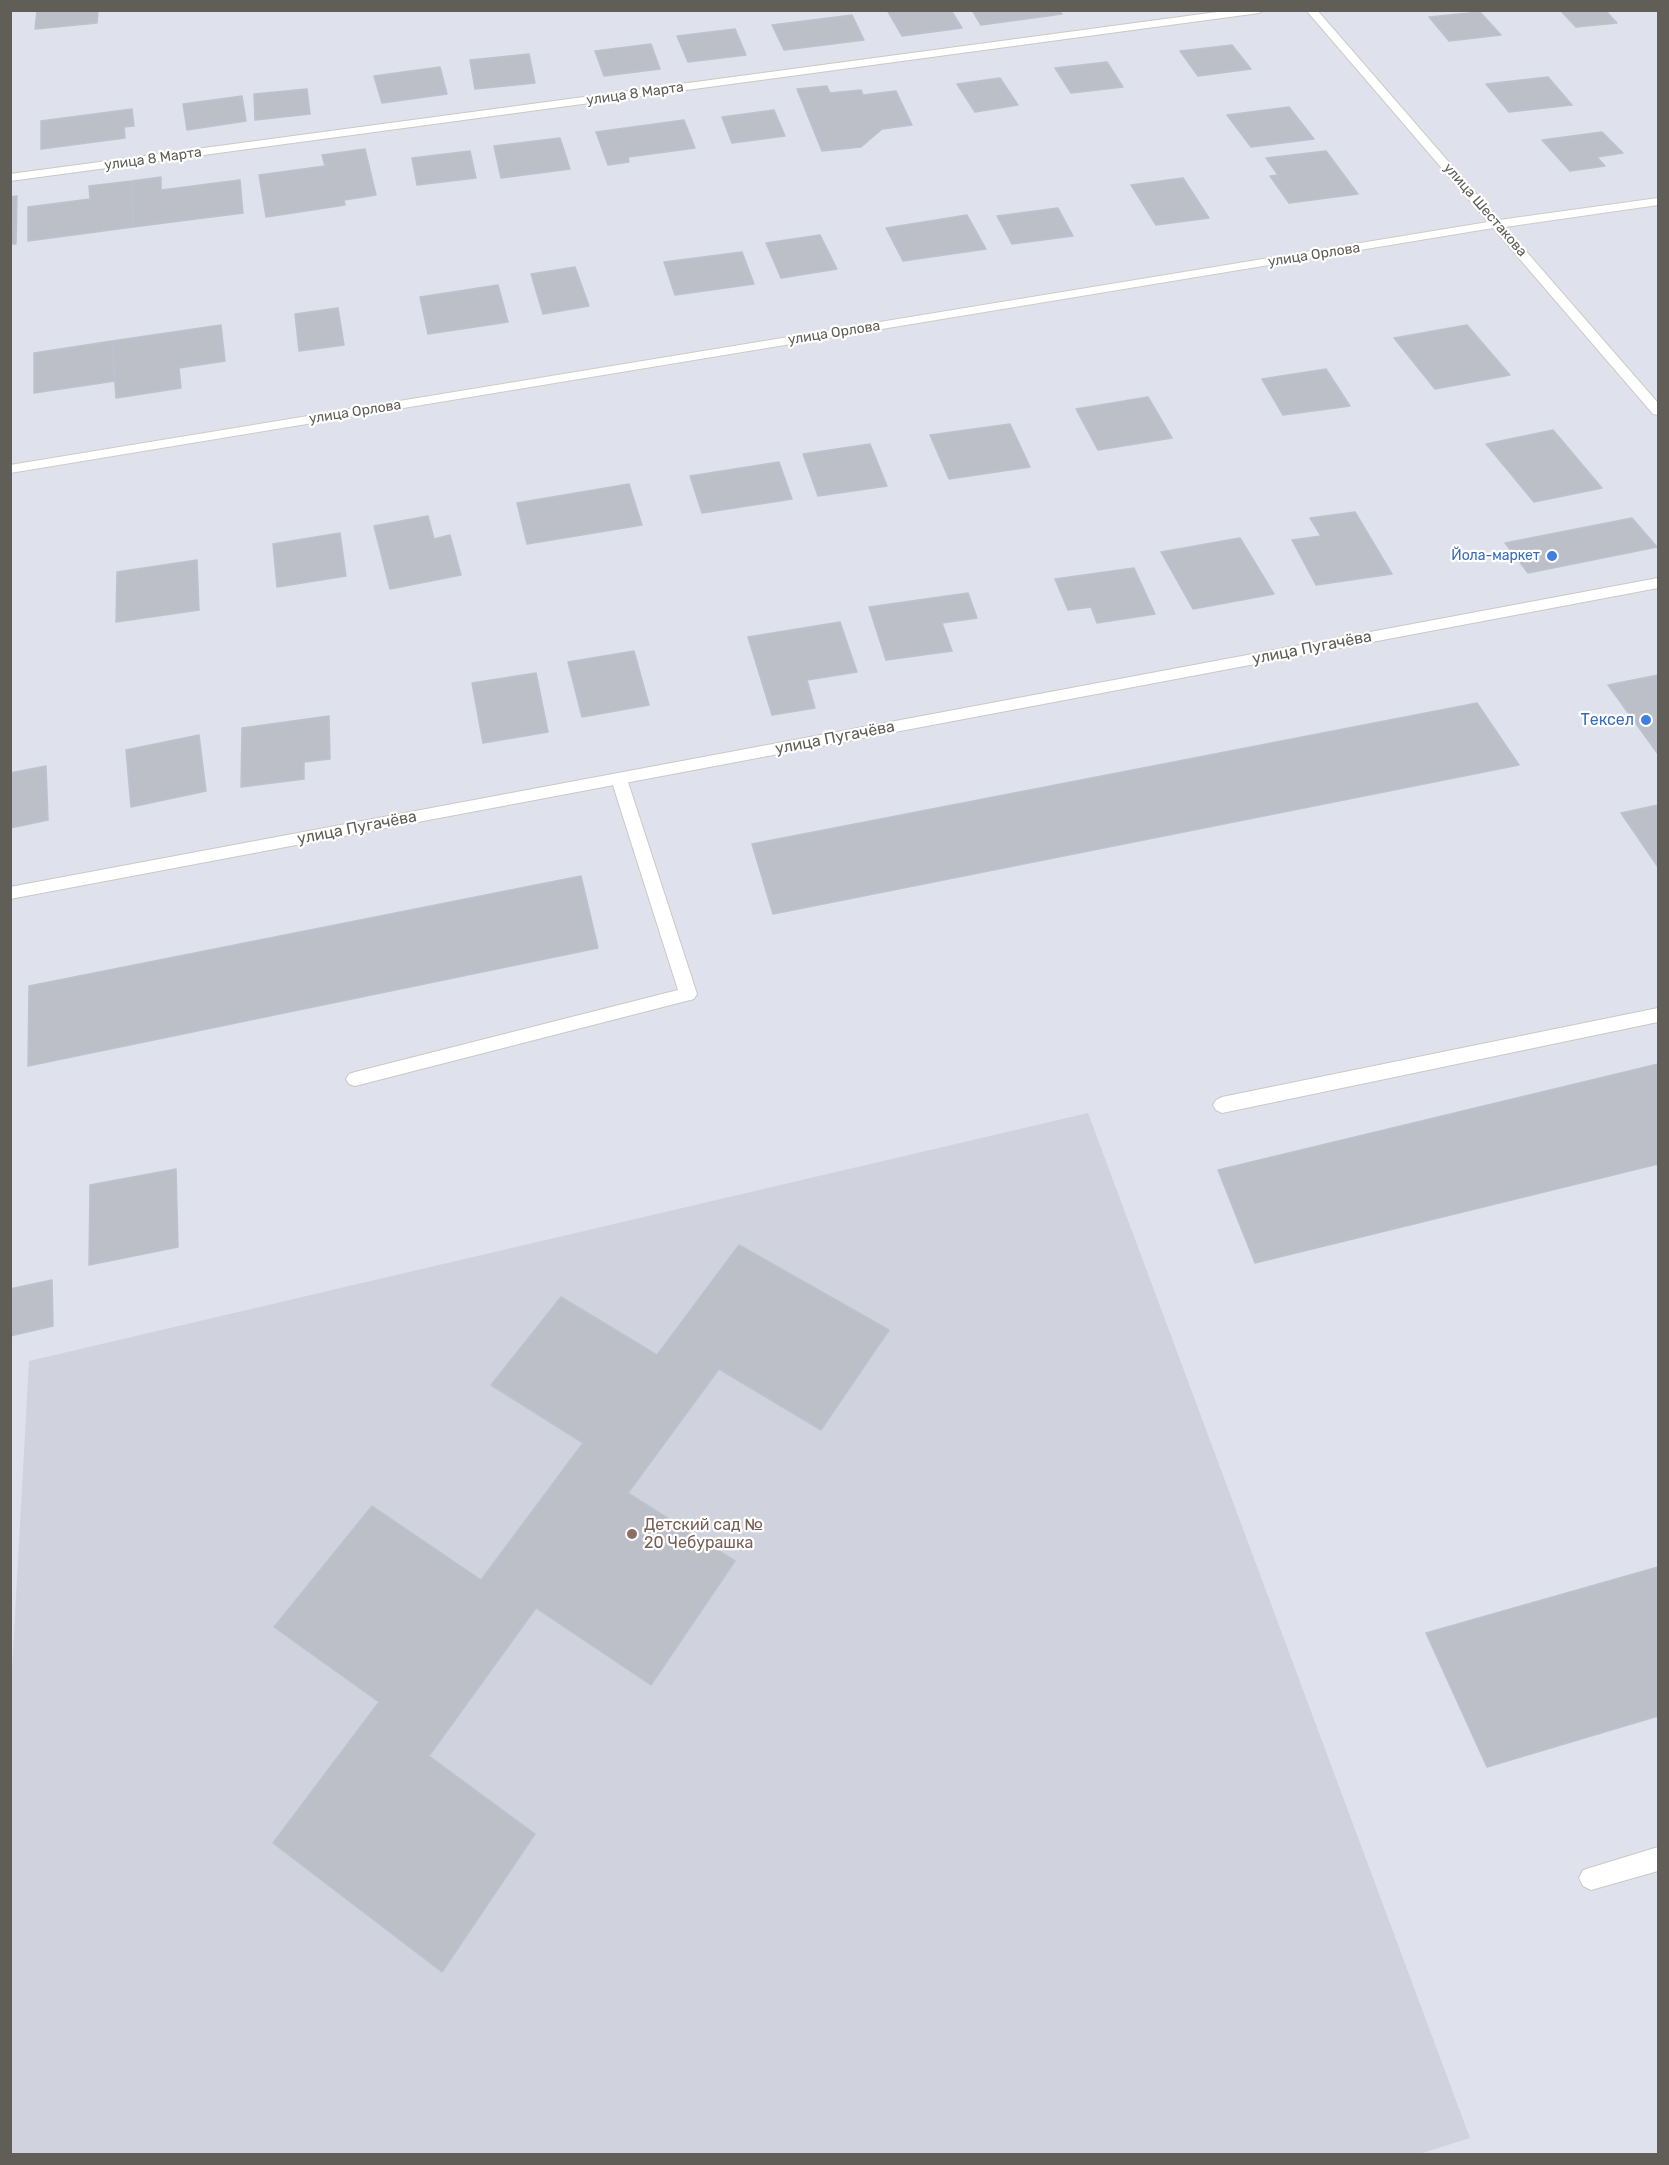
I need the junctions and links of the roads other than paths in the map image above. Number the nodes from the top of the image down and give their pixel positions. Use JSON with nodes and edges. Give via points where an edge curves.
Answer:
{"nodes":[{"id":1,"x":1259,"y":10,"type":"edge"},
{"id":2,"x":1311,"y":10,"type":"edge"},
{"id":3,"x":10,"y":178,"type":"edge"},
{"id":4,"x":1659,"y":201,"type":"edge"},
{"id":5,"x":1498,"y":224,"type":"junction"},
{"id":6,"x":1659,"y":411,"type":"edge"},
{"id":7,"x":10,"y":469,"type":"edge"},
{"id":8,"x":1659,"y":583,"type":"edge"},
{"id":9,"x":619,"y":779,"type":"junction"},
{"id":10,"x":10,"y":893,"type":"edge"},
{"id":11,"x":1659,"y":1015,"type":"edge"},
{"id":12,"x":354,"y":1078,"type":"dead end"},
{"id":13,"x":1222,"y":1105,"type":"dead end"},
{"id":14,"x":1659,"y":1859,"type":"edge"},
{"id":15,"x":1591,"y":1878,"type":"dead end"}],
"edges":[{"from":1,"to":3,"type":"street","name":"улица 8 Марта"},
{"from":2,"to":5,"type":"street","name":"улица Шестакова"},
{"from":4,"to":5,"type":"street","name":"улица Орлова"},
{"from":5,"to":6,"type":"street","name":"улица Шестакова"},
{"from":5,"to":7,"type":"street","name":"улица Орлова"},
{"from":8,"to":9,"type":"street","name":"улица Пугачёва"},
{"from":9,"to":10,"type":"street","name":"улица Пугачёва"},
{"from":9,"to":12,"type":"street","via":[[688,994]]},
{"from":11,"to":13,"type":"street"},
{"from":14,"to":15,"type":"street"}]}
